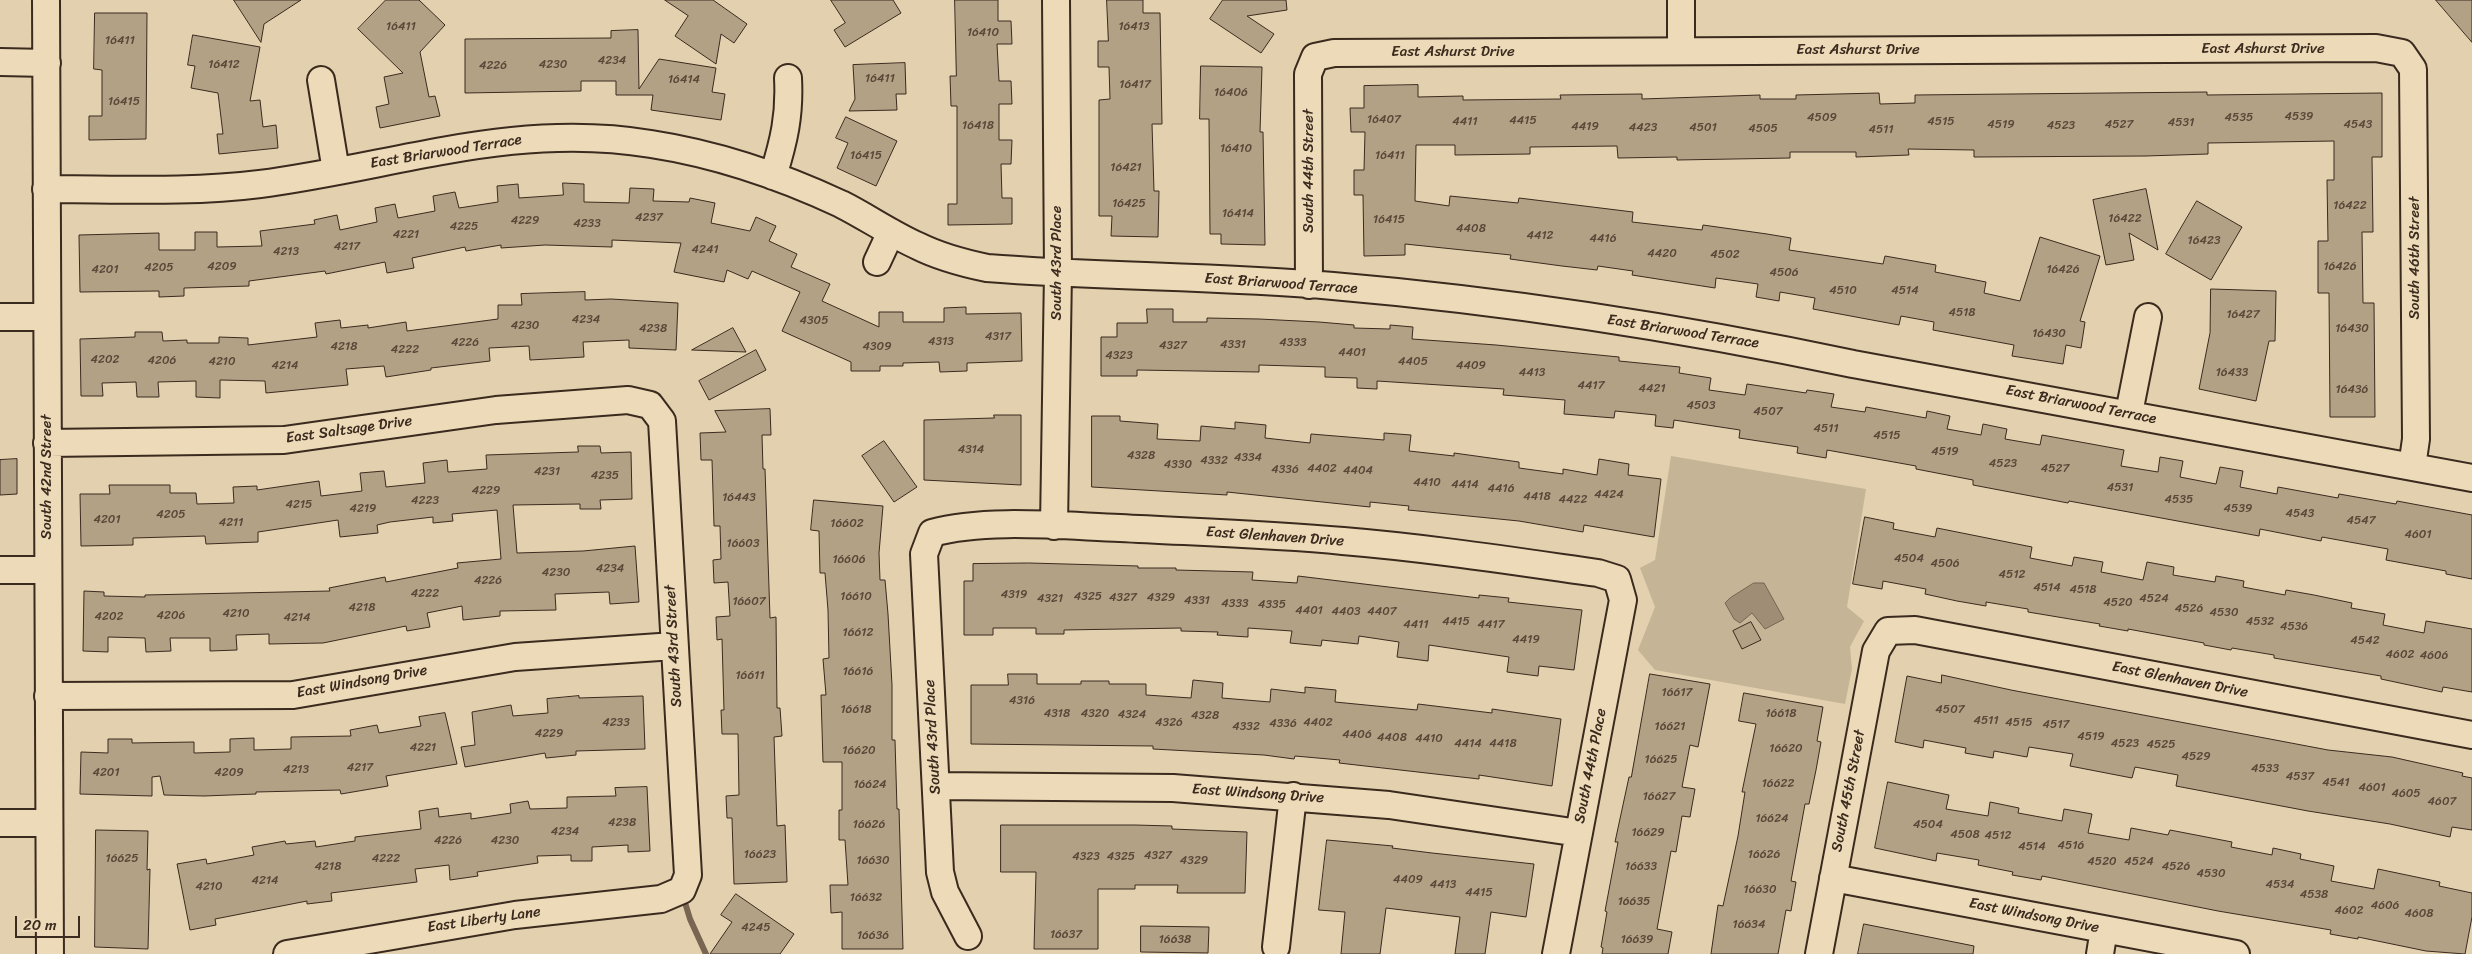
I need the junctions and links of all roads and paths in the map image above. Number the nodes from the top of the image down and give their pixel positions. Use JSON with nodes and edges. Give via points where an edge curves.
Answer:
{"nodes":[{"id":1,"x":46,"y":0,"type":"edge"},
{"id":2,"x":1056,"y":0,"type":"edge"},
{"id":3,"x":1681,"y":0,"type":"edge"},
{"id":4,"x":1681,"y":51,"type":"junction"},
{"id":5,"x":2402,"y":53,"type":"joint"},
{"id":6,"x":1315,"y":58,"type":"joint"},
{"id":7,"x":0,"y":62,"type":"edge"},
{"id":8,"x":47,"y":62,"type":"junction"},
{"id":9,"x":788,"y":78,"type":"dead end"},
{"id":10,"x":321,"y":80,"type":"dead end"},
{"id":11,"x":336,"y":171,"type":"junction"},
{"id":12,"x":773,"y":176,"type":"junction"},
{"id":13,"x":46,"y":189,"type":"junction"},
{"id":14,"x":891,"y":232,"type":"junction"},
{"id":15,"x":877,"y":262,"type":"dead end"},
{"id":16,"x":1058,"y":272,"type":"junction"},
{"id":17,"x":1309,"y":285,"type":"junction"},
{"id":18,"x":0,"y":317,"type":"edge"},
{"id":19,"x":47,"y":317,"type":"junction"},
{"id":20,"x":2148,"y":317,"type":"dead end"},
{"id":21,"x":650,"y":405,"type":"joint"},
{"id":22,"x":2128,"y":413,"type":"junction"},
{"id":23,"x":47,"y":443,"type":"junction"},
{"id":24,"x":2412,"y":466,"type":"junction"},
{"id":25,"x":2472,"y":478,"type":"edge"},
{"id":26,"x":1054,"y":526,"type":"junction"},
{"id":27,"x":932,"y":533,"type":"joint"},
{"id":28,"x":0,"y":570,"type":"edge"},
{"id":29,"x":48,"y":570,"type":"junction"},
{"id":30,"x":1617,"y":579,"type":"joint"},
{"id":31,"x":1888,"y":631,"type":"joint"},
{"id":32,"x":674,"y":646,"type":"junction"},
{"id":33,"x":48,"y":696,"type":"junction"},
{"id":34,"x":2472,"y":734,"type":"edge"},
{"id":35,"x":936,"y":786,"type":"junction"},
{"id":36,"x":1293,"y":796,"type":"junction"},
{"id":37,"x":0,"y":823,"type":"edge"},
{"id":38,"x":48,"y":823,"type":"junction"},
{"id":39,"x":1579,"y":833,"type":"junction"},
{"id":40,"x":1833,"y":878,"type":"junction"},
{"id":41,"x":682,"y":890,"type":"joint"},
{"id":42,"x":968,"y":936,"type":"dead end"},
{"id":43,"x":2102,"y":942,"type":"edge"},
{"id":44,"x":1276,"y":947,"type":"dead end"},
{"id":45,"x":50,"y":954,"type":"edge"},
{"id":46,"x":286,"y":954,"type":"edge"},
{"id":47,"x":1556,"y":954,"type":"edge"},
{"id":48,"x":1819,"y":954,"type":"edge"},
{"id":49,"x":2236,"y":954,"type":"edge"}],
"edges":[{"from":1,"to":8,"type":"street","name":"South 42nd Street"},
{"from":2,"to":16,"type":"street","name":"South 43rd Place"},
{"from":3,"to":4,"type":"street"},
{"from":4,"to":5,"type":"street","name":"East Ashurst Drive","via":[[2376,48]]},
{"from":4,"to":6,"type":"street","name":"East Ashurst Drive","via":[[1334,53]]},
{"from":5,"to":24,"type":"street","name":"South 46th Street","via":[[2414,69],[2416,439]]},
{"from":6,"to":17,"type":"street","name":"South 44th Street","via":[[1308,74]]},
{"from":7,"to":8,"type":"street"},
{"from":8,"to":13,"type":"street","name":"South 42nd Street"},
{"from":9,"to":12,"type":"street","via":[[786,135]]},
{"from":10,"to":11,"type":"street"},
{"from":11,"to":12,"type":"street","name":"East Briarwood Terrace","via":[[471,145],[546,138],[650,144]]},
{"from":11,"to":13,"type":"street","name":"East Briarwood Terrace","via":[[211,189]]},
{"from":12,"to":14,"type":"street","name":"East Briarwood Terrace","via":[[841,204]]},
{"from":13,"to":19,"type":"street","name":"South 42nd Street"},
{"from":14,"to":15,"type":"street"},
{"from":14,"to":16,"type":"street","name":"East Briarwood Terrace","via":[[953,260],[987,268]]},
{"from":16,"to":17,"type":"street","name":"East Briarwood Terrace"},
{"from":16,"to":26,"type":"street","name":"South 43rd Place"},
{"from":17,"to":22,"type":"street","name":"East Briarwood Terrace","via":[[1472,301],[1664,328]]},
{"from":18,"to":19,"type":"street"},
{"from":19,"to":23,"type":"street","name":"South 42nd Street"},
{"from":20,"to":22,"type":"street"},
{"from":21,"to":23,"type":"street","name":"East Saltsage Drive","via":[[628,400],[496,410],[284,440]]},
{"from":21,"to":32,"type":"street","name":"South 43rd Street","via":[[662,421]]},
{"from":22,"to":24,"type":"street","name":"East Briarwood Terrace"},
{"from":23,"to":29,"type":"street","name":"South 42nd Street"},
{"from":24,"to":25,"type":"street","name":"East Briarwood Terrace"},
{"from":26,"to":27,"type":"street","name":"East Glenhaven Drive","via":[[957,526]]},
{"from":26,"to":30,"type":"street","name":"East Glenhaven Drive","via":[[1343,541],[1476,556],[1598,573]]},
{"from":27,"to":35,"type":"street","name":"South 43rd Place","via":[[924,554]]},
{"from":28,"to":29,"type":"street"},
{"from":29,"to":33,"type":"street","name":"South 42nd Street"},
{"from":30,"to":39,"type":"street","name":"South 44th Place","via":[[1623,600]]},
{"from":31,"to":34,"type":"street","name":"East Glenhaven Drive","via":[[1915,630]]},
{"from":31,"to":40,"type":"street","name":"South 45th Street","via":[[1876,651]]},
{"from":32,"to":33,"type":"street","name":"East Windsong Drive","via":[[514,657],[293,695]]},
{"from":32,"to":41,"type":"street","name":"South 43rd Street","via":[[688,875]]},
{"from":33,"to":38,"type":"street","name":"South 42nd Street"},
{"from":35,"to":36,"type":"street","name":"East Windsong Drive","via":[[1173,788]]},
{"from":35,"to":42,"type":"street","name":"South 43rd Place","via":[[940,872],[945,892]]},
{"from":36,"to":39,"type":"street","name":"East Windsong Drive","via":[[1389,805]]},
{"from":36,"to":44,"type":"street"},
{"from":37,"to":38,"type":"street"},
{"from":38,"to":45,"type":"street","name":"South 42nd Street"},
{"from":39,"to":47,"type":"street","name":"South 44th Place"},
{"from":40,"to":43,"type":"street","name":"East Windsong Drive"},
{"from":40,"to":48,"type":"street","name":"South 45th Street"},
{"from":41,"to":46,"type":"street","name":"East Liberty Lane","via":[[661,899],[514,915]]},
{"from":43,"to":49,"type":"street","name":"East Windsong Drive"}]}
